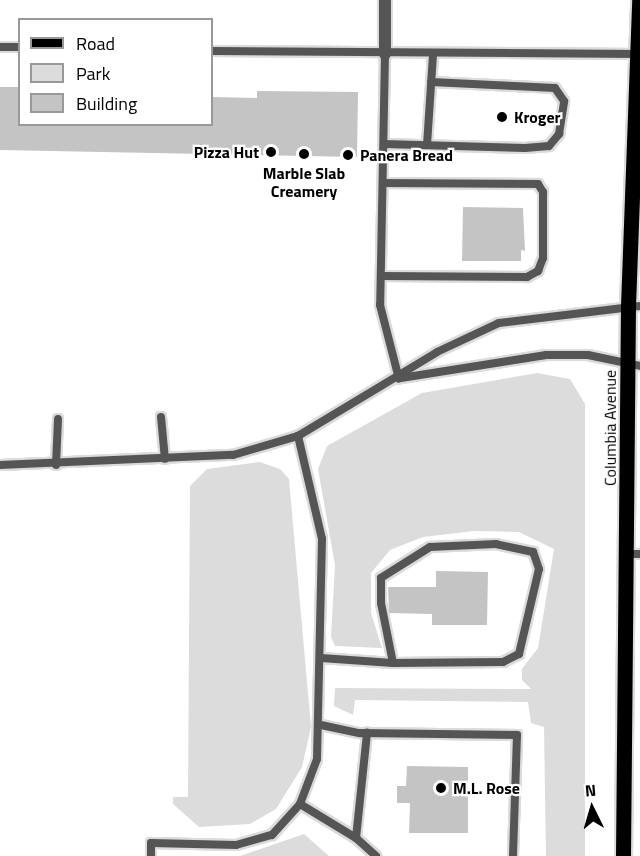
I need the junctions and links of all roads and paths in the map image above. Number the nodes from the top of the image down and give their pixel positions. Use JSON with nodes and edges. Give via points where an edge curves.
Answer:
{"nodes":[{"id":1,"x":386,"y":0,"type":"edge"},
{"id":2,"x":639,"y":0,"type":"edge"},
{"id":3,"x":0,"y":47,"type":"edge"},
{"id":4,"x":18,"y":47,"type":"edge"},
{"id":5,"x":213,"y":51,"type":"edge"},
{"id":6,"x":385,"y":54,"type":"junction"},
{"id":7,"x":433,"y":54,"type":"junction"},
{"id":8,"x":639,"y":54,"type":"edge"},
{"id":9,"x":431,"y":82,"type":"junction"},
{"id":10,"x":384,"y":144,"type":"junction"},
{"id":11,"x":427,"y":146,"type":"junction"},
{"id":12,"x":383,"y":183,"type":"junction"},
{"id":13,"x":381,"y":276,"type":"junction"},
{"id":14,"x":634,"y":306,"type":"edge"},
{"id":15,"x":634,"y":366,"type":"edge"},
{"id":16,"x":399,"y":378,"type":"junction"},
{"id":17,"x":161,"y":417,"type":"dead end"},
{"id":18,"x":58,"y":419,"type":"dead end"},
{"id":19,"x":298,"y":436,"type":"junction"},
{"id":20,"x":165,"y":459,"type":"junction"},
{"id":21,"x":0,"y":465,"type":"edge"},
{"id":22,"x":56,"y":465,"type":"junction"},
{"id":23,"x":633,"y":554,"type":"edge"},
{"id":24,"x":321,"y":658,"type":"junction"},
{"id":25,"x":393,"y":663,"type":"junction"},
{"id":26,"x":321,"y":725,"type":"junction"},
{"id":27,"x":367,"y":733,"type":"junction"},
{"id":28,"x":300,"y":804,"type":"junction"},
{"id":29,"x":356,"y":838,"type":"junction"},
{"id":30,"x":151,"y":856,"type":"edge"},
{"id":31,"x":376,"y":856,"type":"edge"},
{"id":32,"x":513,"y":856,"type":"edge"},
{"id":33,"x":623,"y":856,"type":"edge"}],
"edges":[{"from":1,"to":6,"type":"street"},
{"from":2,"to":8,"type":"main road","name":"Columbia Avenue"},
{"from":3,"to":4,"type":"lane"},
{"from":5,"to":6,"type":"lane"},
{"from":6,"to":7,"type":"lane"},
{"from":6,"to":10,"type":"lane"},
{"from":7,"to":8,"type":"lane"},
{"from":7,"to":9,"type":"lane"},
{"from":8,"to":14,"type":"main road","name":"Columbia Avenue"},
{"from":9,"to":11,"type":"lane"},
{"from":9,"to":11,"type":"lane","via":[[540,85],[555,88],[564,101],[559,134],[549,146]]},
{"from":10,"to":11,"type":"lane"},
{"from":10,"to":12,"type":"lane"},
{"from":12,"to":13,"type":"lane"},
{"from":12,"to":13,"type":"lane","via":[[538,184],[543,192],[538,272],[527,277]]},
{"from":13,"to":16,"type":"lane","via":[[380,305]]},
{"from":14,"to":15,"type":"main road","name":"Columbia Avenue"},
{"from":14,"to":16,"type":"lane","via":[[499,323],[436,352]]},
{"from":15,"to":16,"type":"lane","via":[[588,355],[546,355]]},
{"from":15,"to":23,"type":"main road","name":"Columbia Avenue"},
{"from":16,"to":19,"type":"lane"},
{"from":17,"to":20,"type":"lane"},
{"from":18,"to":22,"type":"lane"},
{"from":19,"to":20,"type":"lane","via":[[233,455]]},
{"from":19,"to":24,"type":"lane","via":[[322,539]]},
{"from":20,"to":22,"type":"lane"},
{"from":21,"to":22,"type":"lane"},
{"from":23,"to":33,"type":"main road","name":"Columbia Avenue"},
{"from":24,"to":25,"type":"lane"},
{"from":24,"to":26,"type":"lane"},
{"from":25,"to":25,"type":"lane","via":[[503,662],[519,654],[538,569],[532,552],[496,544],[430,547],[381,578],[381,603]]},
{"from":26,"to":27,"type":"lane"},
{"from":26,"to":28,"type":"lane","via":[[317,759]]},
{"from":27,"to":29,"type":"lane"},
{"from":27,"to":32,"type":"lane","via":[[517,735]]},
{"from":28,"to":29,"type":"lane"},
{"from":28,"to":30,"type":"lane","via":[[272,835],[236,845],[151,843]]},
{"from":29,"to":31,"type":"lane"}]}
